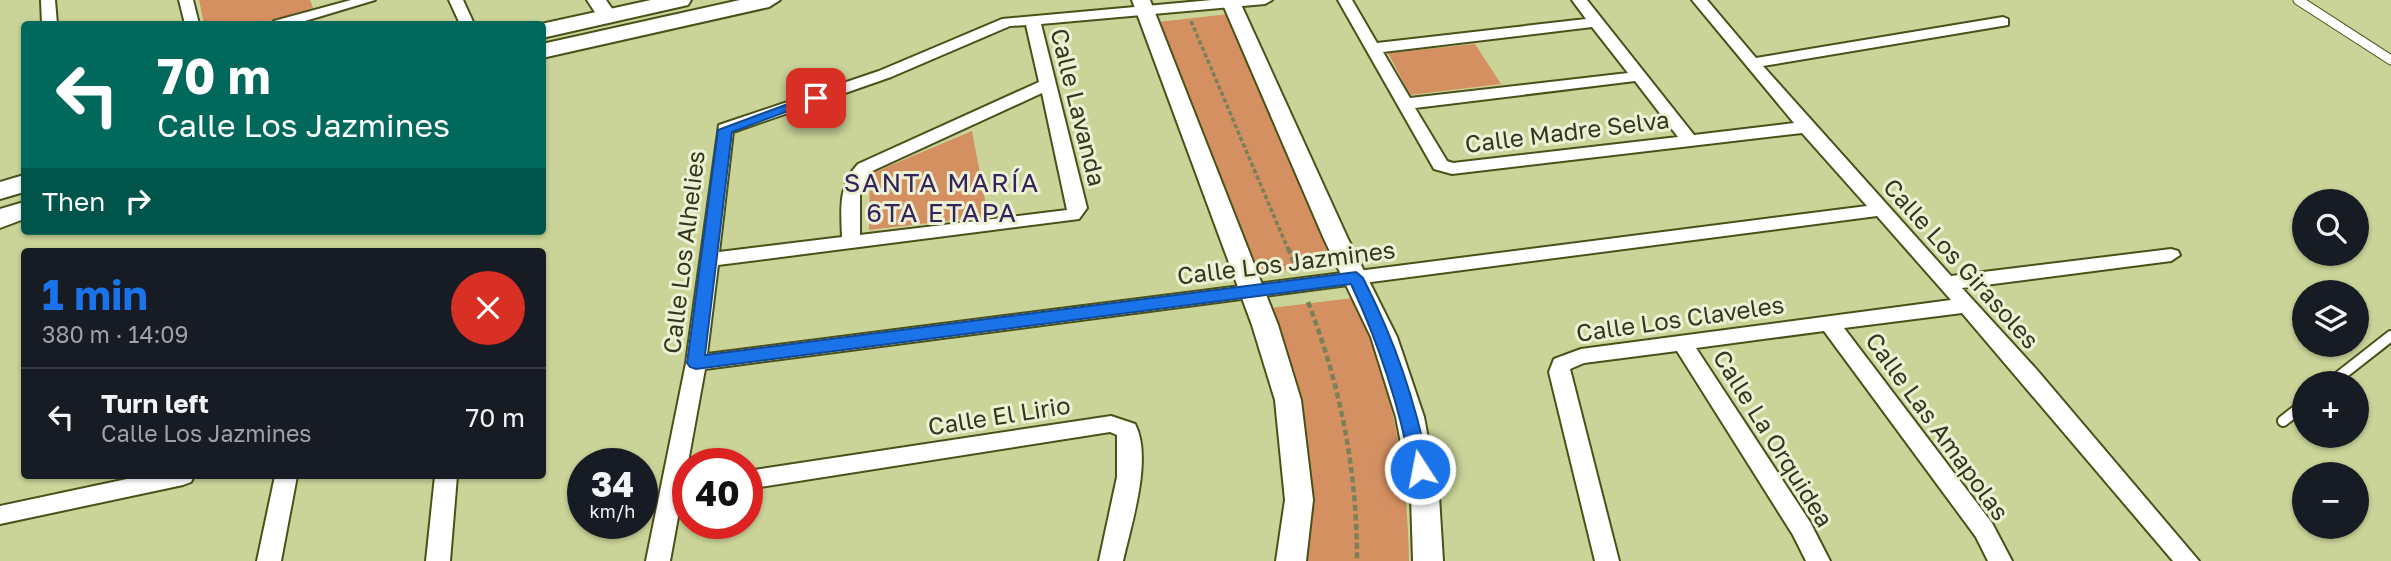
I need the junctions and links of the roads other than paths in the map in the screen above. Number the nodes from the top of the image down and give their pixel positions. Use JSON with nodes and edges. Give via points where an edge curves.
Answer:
{"nodes":[{"id":1,"x":48,"y":0,"type":"edge"},
{"id":2,"x":186,"y":0,"type":"edge"},
{"id":3,"x":368,"y":0,"type":"edge"},
{"id":4,"x":456,"y":0,"type":"edge"},
{"id":5,"x":680,"y":0,"type":"edge"},
{"id":6,"x":769,"y":0,"type":"edge"},
{"id":7,"x":1265,"y":0,"type":"edge"},
{"id":8,"x":1345,"y":0,"type":"edge"},
{"id":9,"x":1579,"y":0,"type":"edge"},
{"id":10,"x":1699,"y":0,"type":"edge"},
{"id":11,"x":2298,"y":0,"type":"edge"},
{"id":12,"x":1230,"y":2,"type":"edge"},
{"id":13,"x":328,"y":5,"type":"edge"},
{"id":14,"x":1143,"y":6,"type":"edge"},
{"id":15,"x":601,"y":8,"type":"edge"},
{"id":16,"x":1032,"y":20,"type":"junction"},
{"id":17,"x":50,"y":21,"type":"edge"},
{"id":18,"x":191,"y":21,"type":"edge"},
{"id":19,"x":287,"y":21,"type":"edge"},
{"id":20,"x":466,"y":21,"type":"edge"},
{"id":21,"x":1596,"y":22,"type":"junction"},
{"id":22,"x":2003,"y":22,"type":"dead end"},
{"id":23,"x":546,"y":29,"type":"edge"},
{"id":24,"x":1373,"y":48,"type":"junction"},
{"id":25,"x":546,"y":50,"type":"edge"},
{"id":26,"x":2391,"y":60,"type":"edge"},
{"id":27,"x":1752,"y":63,"type":"junction"},
{"id":28,"x":1639,"y":76,"type":"junction"},
{"id":29,"x":1048,"y":84,"type":"junction"},
{"id":30,"x":1405,"y":104,"type":"junction"},
{"id":31,"x":1806,"y":127,"type":"junction"},
{"id":32,"x":1690,"y":141,"type":"junction"},
{"id":33,"x":21,"y":184,"type":"edge"},
{"id":34,"x":0,"y":191,"type":"edge"},
{"id":35,"x":1881,"y":210,"type":"junction"},
{"id":36,"x":21,"y":211,"type":"edge"},
{"id":37,"x":0,"y":219,"type":"edge"},
{"id":38,"x":851,"y":244,"type":"junction"},
{"id":39,"x":2171,"y":255,"type":"dead end"},
{"id":40,"x":709,"y":260,"type":"junction"},
{"id":41,"x":1356,"y":278,"type":"junction"},
{"id":42,"x":1947,"y":283,"type":"junction"},
{"id":43,"x":1252,"y":291,"type":"junction"},
{"id":44,"x":1968,"y":305,"type":"junction"},
{"id":45,"x":1830,"y":324,"type":"junction"},
{"id":46,"x":2391,"y":336,"type":"edge"},
{"id":47,"x":1684,"y":344,"type":"junction"},
{"id":48,"x":696,"y":363,"type":"junction"},
{"id":49,"x":2346,"y":371,"type":"edge"},
{"id":50,"x":2292,"y":414,"type":"edge"},
{"id":51,"x":2283,"y":421,"type":"dead end"},
{"id":52,"x":685,"y":448,"type":"edge"},
{"id":53,"x":763,"y":478,"type":"edge"},
{"id":54,"x":169,"y":479,"type":"edge"},
{"id":55,"x":285,"y":479,"type":"edge"},
{"id":56,"x":446,"y":479,"type":"edge"},
{"id":57,"x":672,"y":514,"type":"edge"},
{"id":58,"x":0,"y":515,"type":"edge"},
{"id":59,"x":269,"y":561,"type":"edge"},
{"id":60,"x":438,"y":561,"type":"edge"},
{"id":61,"x":658,"y":561,"type":"edge"},
{"id":62,"x":1111,"y":561,"type":"edge"},
{"id":63,"x":1292,"y":561,"type":"edge"},
{"id":64,"x":1428,"y":561,"type":"edge"},
{"id":65,"x":1607,"y":561,"type":"edge"},
{"id":66,"x":1818,"y":561,"type":"edge"},
{"id":67,"x":2000,"y":561,"type":"edge"},
{"id":68,"x":2187,"y":561,"type":"edge"}],
"edges":[{"from":1,"to":17,"type":"street"},
{"from":2,"to":18,"type":"street"},
{"from":3,"to":13,"type":"street"},
{"from":4,"to":20,"type":"street"},
{"from":5,"to":15,"type":"main road"},
{"from":6,"to":25,"type":"main road"},
{"from":7,"to":12,"type":"street","name":"Calle Los Alhelies"},
{"from":8,"to":24,"type":"street","name":"Calle Madre Selva"},
{"from":9,"to":21,"type":"street"},
{"from":10,"to":27,"type":"street","name":"Calle Los Girasoles"},
{"from":11,"to":26,"type":"lane"},
{"from":12,"to":14,"type":"street","name":"Calle Los Alhelies"},
{"from":12,"to":41,"type":"street"},
{"from":13,"to":19,"type":"street"},
{"from":14,"to":16,"type":"street","name":"Calle Los Alhelies"},
{"from":14,"to":43,"type":"street"},
{"from":15,"to":23,"type":"main road"},
{"from":16,"to":29,"type":"street","name":"Calle Lavanda"},
{"from":16,"to":40,"type":"street","name":"Calle Los Alhelies","via":[[1007,22],[885,74],[725,130]]},
{"from":21,"to":24,"type":"street"},
{"from":21,"to":28,"type":"street"},
{"from":22,"to":27,"type":"street"},
{"from":24,"to":30,"type":"street","name":"Calle Madre Selva"},
{"from":27,"to":31,"type":"street","name":"Calle Los Girasoles"},
{"from":28,"to":30,"type":"street"},
{"from":28,"to":32,"type":"street"},
{"from":29,"to":38,"type":"street","via":[[864,168],[852,185]]},
{"from":29,"to":38,"type":"street","name":"Calle Lavanda","via":[[1078,208],[1073,215]]},
{"from":30,"to":32,"type":"street","name":"Calle Madre Selva","via":[[1440,165],[1451,169]]},
{"from":31,"to":32,"type":"street","name":"Calle Madre Selva"},
{"from":31,"to":35,"type":"street","name":"Calle Los Girasoles"},
{"from":33,"to":34,"type":"main road"},
{"from":35,"to":41,"type":"street","name":"Calle Los Jazmines"},
{"from":35,"to":42,"type":"street","name":"Calle Los Girasoles"},
{"from":36,"to":37,"type":"main road"},
{"from":38,"to":40,"type":"street","name":"Calle Lavanda"},
{"from":39,"to":42,"type":"street"},
{"from":40,"to":48,"type":"street","name":"Calle Los Alhelies"},
{"from":41,"to":43,"type":"street","name":"Calle Los Jazmines"},
{"from":41,"to":64,"type":"street","via":[[1384,337],[1410,417],[1425,496]]},
{"from":42,"to":44,"type":"street","name":"Calle Los Girasoles"},
{"from":43,"to":48,"type":"street","name":"Calle Los Jazmines"},
{"from":43,"to":63,"type":"street","via":[[1288,400],[1299,500]]},
{"from":44,"to":45,"type":"street","name":"Calle Los Claveles"},
{"from":44,"to":68,"type":"street","name":"Calle Los Girasoles"},
{"from":45,"to":47,"type":"street","name":"Calle Los Claveles"},
{"from":45,"to":67,"type":"street","name":"Calle Las Amapolas","via":[[1984,530]]},
{"from":46,"to":49,"type":"lane"},
{"from":47,"to":65,"type":"street","name":"Calle Los Claveles","via":[[1581,356],[1562,364],[1559,372]]},
{"from":47,"to":66,"type":"street","name":"Calle La Orquidea","via":[[1802,528]]},
{"from":48,"to":52,"type":"street","name":"Calle Los Alhelies"},
{"from":50,"to":51,"type":"lane"},
{"from":53,"to":62,"type":"street","name":"Calle El Lirio","via":[[1111,424],[1127,430],[1130,441]]},
{"from":54,"to":58,"type":"street"},
{"from":55,"to":59,"type":"street"},
{"from":56,"to":60,"type":"street"},
{"from":57,"to":61,"type":"street","name":"Calle Los Alhelies"}]}
